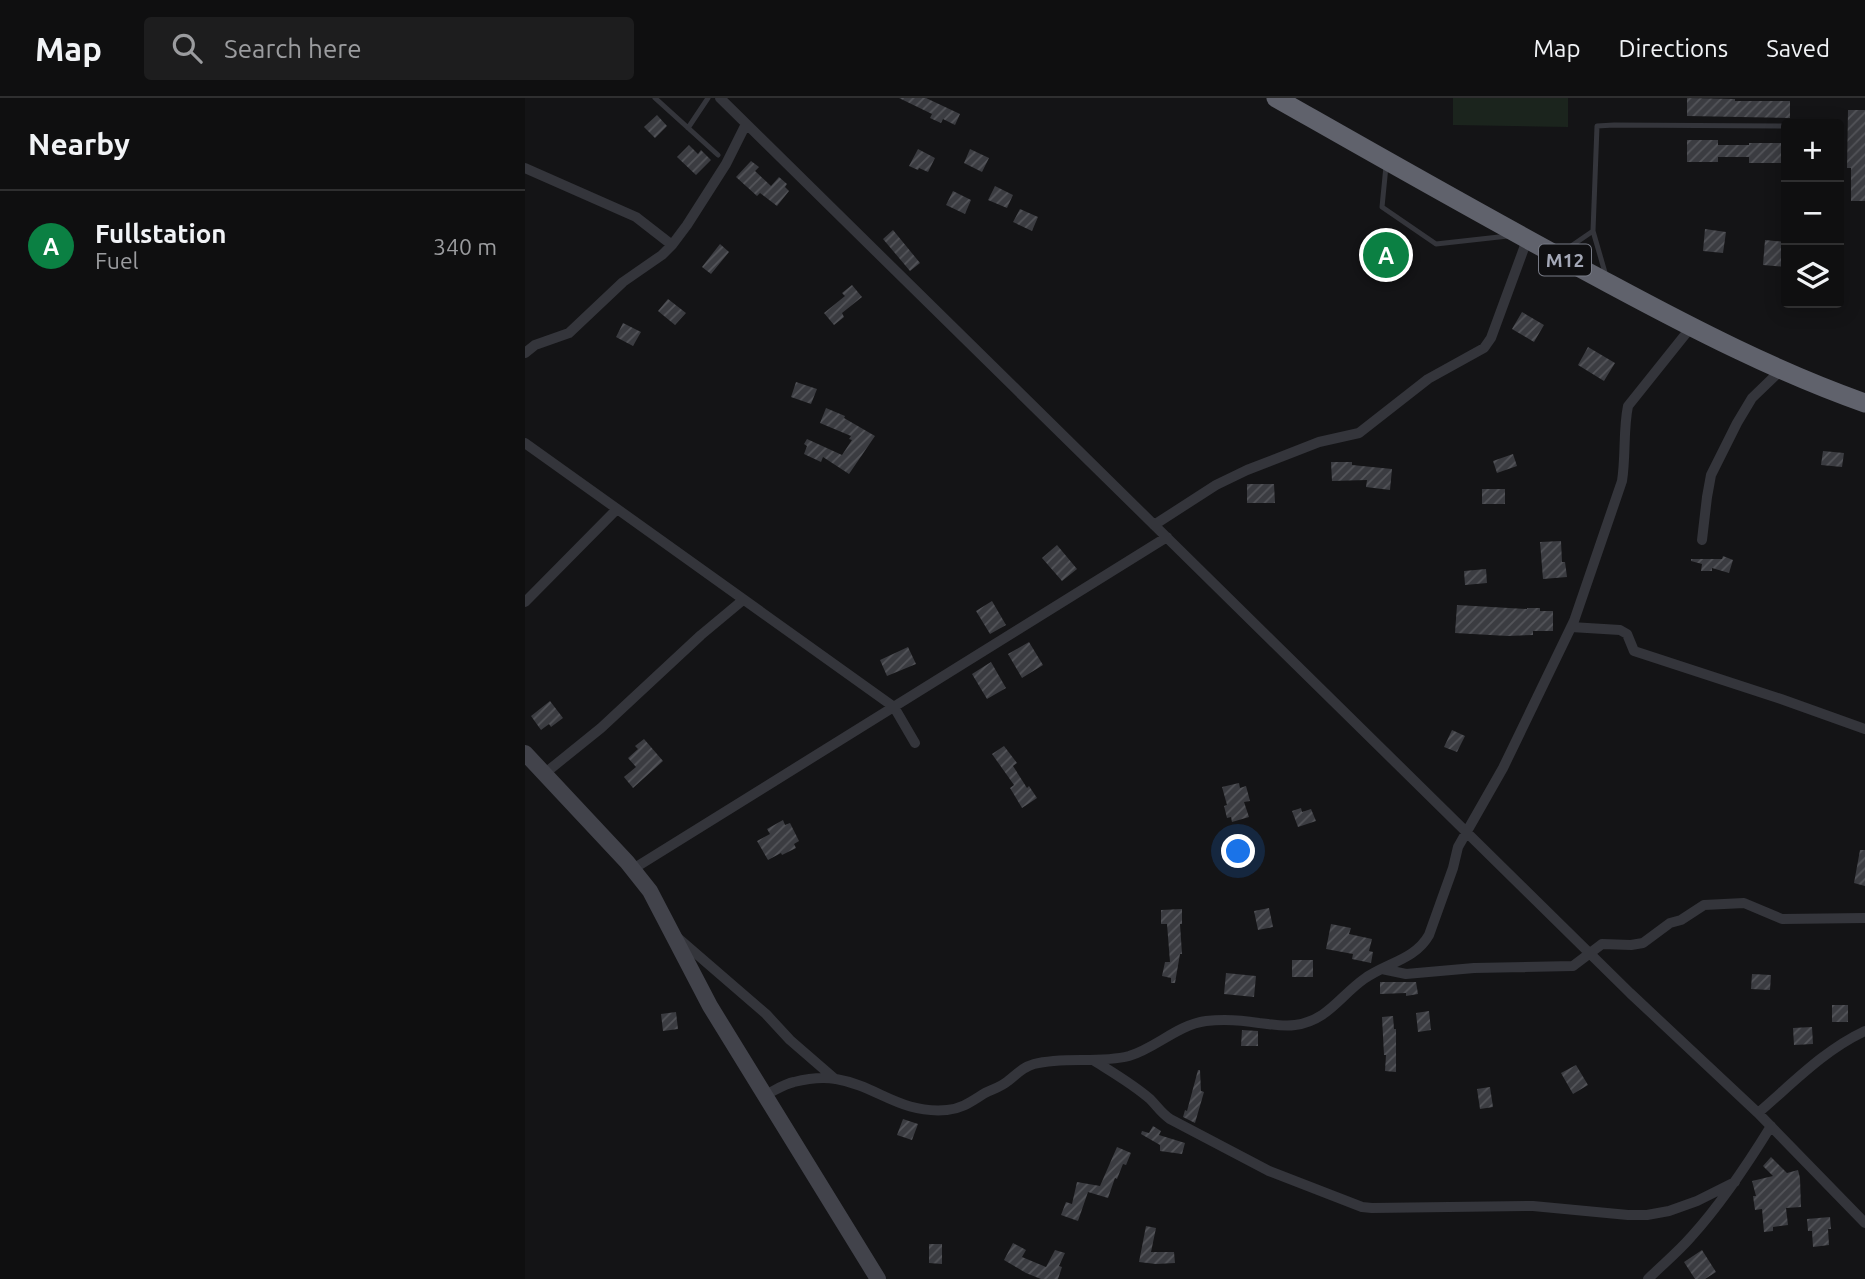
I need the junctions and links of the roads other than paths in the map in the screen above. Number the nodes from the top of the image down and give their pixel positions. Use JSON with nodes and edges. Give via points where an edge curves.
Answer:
{"nodes":[{"id":1,"x":655,"y":98,"type":"edge"},
{"id":2,"x":708,"y":98,"type":"edge"},
{"id":3,"x":720,"y":98,"type":"edge"},
{"id":4,"x":1276,"y":98,"type":"edge"},
{"id":5,"x":746,"y":124,"type":"junction"},
{"id":6,"x":1781,"y":126,"type":"edge"},
{"id":7,"x":688,"y":128,"type":"junction"},
{"id":8,"x":718,"y":155,"type":"dead end"},
{"id":9,"x":1386,"y":160,"type":"junction"},
{"id":10,"x":525,"y":168,"type":"edge"},
{"id":11,"x":1593,"y":231,"type":"junction"},
{"id":12,"x":1523,"y":238,"type":"junction"},
{"id":13,"x":672,"y":245,"type":"junction"},
{"id":14,"x":1557,"y":256,"type":"junction"},
{"id":15,"x":1608,"y":283,"type":"junction"},
{"id":16,"x":1692,"y":326,"type":"junction"},
{"id":17,"x":525,"y":353,"type":"edge"},
{"id":18,"x":1782,"y":369,"type":"junction"},
{"id":19,"x":1865,"y":403,"type":"edge"},
{"id":20,"x":525,"y":443,"type":"edge"},
{"id":21,"x":617,"y":509,"type":"junction"},
{"id":22,"x":1154,"y":525,"type":"junction"},
{"id":23,"x":1167,"y":537,"type":"junction"},
{"id":24,"x":1702,"y":540,"type":"dead end"},
{"id":25,"x":743,"y":600,"type":"junction"},
{"id":26,"x":525,"y":602,"type":"edge"},
{"id":27,"x":1571,"y":626,"type":"junction"},
{"id":28,"x":894,"y":707,"type":"junction"},
{"id":29,"x":1865,"y":729,"type":"edge"},
{"id":30,"x":915,"y":743,"type":"dead end"},
{"id":31,"x":525,"y":753,"type":"edge"},
{"id":32,"x":544,"y":774,"type":"junction"},
{"id":33,"x":1465,"y":832,"type":"junction"},
{"id":34,"x":632,"y":869,"type":"junction"},
{"id":35,"x":1865,"y":918,"type":"edge"},
{"id":36,"x":672,"y":934,"type":"junction"},
{"id":37,"x":1590,"y":953,"type":"junction"},
{"id":38,"x":1382,"y":969,"type":"junction"},
{"id":39,"x":1865,"y":1031,"type":"edge"},
{"id":40,"x":1093,"y":1060,"type":"junction"},
{"id":41,"x":835,"y":1079,"type":"junction"},
{"id":42,"x":765,"y":1095,"type":"junction"},
{"id":43,"x":1758,"y":1113,"type":"junction"},
{"id":44,"x":1771,"y":1126,"type":"junction"},
{"id":45,"x":1735,"y":1182,"type":"junction"},
{"id":46,"x":1865,"y":1223,"type":"edge"},
{"id":47,"x":878,"y":1279,"type":"edge"},
{"id":48,"x":1648,"y":1279,"type":"edge"}],
"edges":[{"from":1,"to":7,"type":"lane"},
{"from":2,"to":7,"type":"lane"},
{"from":3,"to":5,"type":"street"},
{"from":4,"to":9,"type":"highway","number":"M12"},
{"from":5,"to":13,"type":"street","via":[[726,164]]},
{"from":5,"to":22,"type":"street"},
{"from":6,"to":11,"type":"lane","via":[[1597,126]]},
{"from":7,"to":8,"type":"lane"},
{"from":9,"to":12,"type":"highway","number":"M12"},
{"from":9,"to":12,"type":"lane","via":[[1382,207],[1436,244]]},
{"from":10,"to":13,"type":"street","via":[[636,217]]},
{"from":11,"to":14,"type":"lane"},
{"from":11,"to":15,"type":"lane"},
{"from":12,"to":14,"type":"highway","number":"M12"},
{"from":12,"to":22,"type":"street","via":[[1484,348],[1428,379],[1359,433],[1319,442],[1247,470]]},
{"from":13,"to":17,"type":"street","via":[[623,282],[569,333]]},
{"from":14,"to":15,"type":"highway","number":"M12"},
{"from":15,"to":16,"type":"highway","number":"M12"},
{"from":16,"to":18,"type":"highway","number":"M12"},
{"from":16,"to":27,"type":"street","via":[[1628,405],[1622,481]]},
{"from":18,"to":19,"type":"highway","number":"M12"},
{"from":18,"to":24,"type":"street","via":[[1752,398],[1711,475]]},
{"from":20,"to":21,"type":"street"},
{"from":21,"to":25,"type":"street"},
{"from":21,"to":26,"type":"street"},
{"from":22,"to":23,"type":"street"},
{"from":23,"to":28,"type":"street"},
{"from":23,"to":33,"type":"street"},
{"from":25,"to":28,"type":"street"},
{"from":25,"to":32,"type":"street"},
{"from":27,"to":29,"type":"street","via":[[1620,630],[1627,634],[1634,651]]},
{"from":27,"to":33,"type":"street","via":[[1503,768]]},
{"from":28,"to":30,"type":"street"},
{"from":28,"to":34,"type":"street"},
{"from":31,"to":32,"type":"street"},
{"from":32,"to":34,"type":"street"},
{"from":33,"to":37,"type":"street"},
{"from":33,"to":38,"type":"street","via":[[1424,944]]},
{"from":34,"to":36,"type":"street","via":[[650,891]]},
{"from":35,"to":37,"type":"street","via":[[1782,919],[1744,903],[1704,905],[1643,943],[1607,943]]},
{"from":36,"to":41,"type":"street"},
{"from":36,"to":42,"type":"street"},
{"from":37,"to":38,"type":"street","via":[[1573,965],[1406,974]]},
{"from":37,"to":43,"type":"street"},
{"from":38,"to":40,"type":"street","via":[[1365,977],[1335,1007],[1310,1022],[1278,1026],[1203,1021],[1130,1055]]},
{"from":39,"to":43,"type":"street","via":[[1825,1055]]},
{"from":40,"to":41,"type":"street","via":[[1031,1064],[970,1104],[949,1110],[924,1111]]},
{"from":40,"to":45,"type":"street","via":[[1138,1090],[1170,1119],[1269,1171],[1362,1207],[1533,1206],[1647,1215],[1697,1201]]},
{"from":41,"to":42,"type":"street","via":[[792,1082]]},
{"from":42,"to":47,"type":"street"},
{"from":43,"to":44,"type":"street"},
{"from":44,"to":45,"type":"street"},
{"from":44,"to":46,"type":"street"},
{"from":45,"to":48,"type":"street","via":[[1689,1240]]}]}
